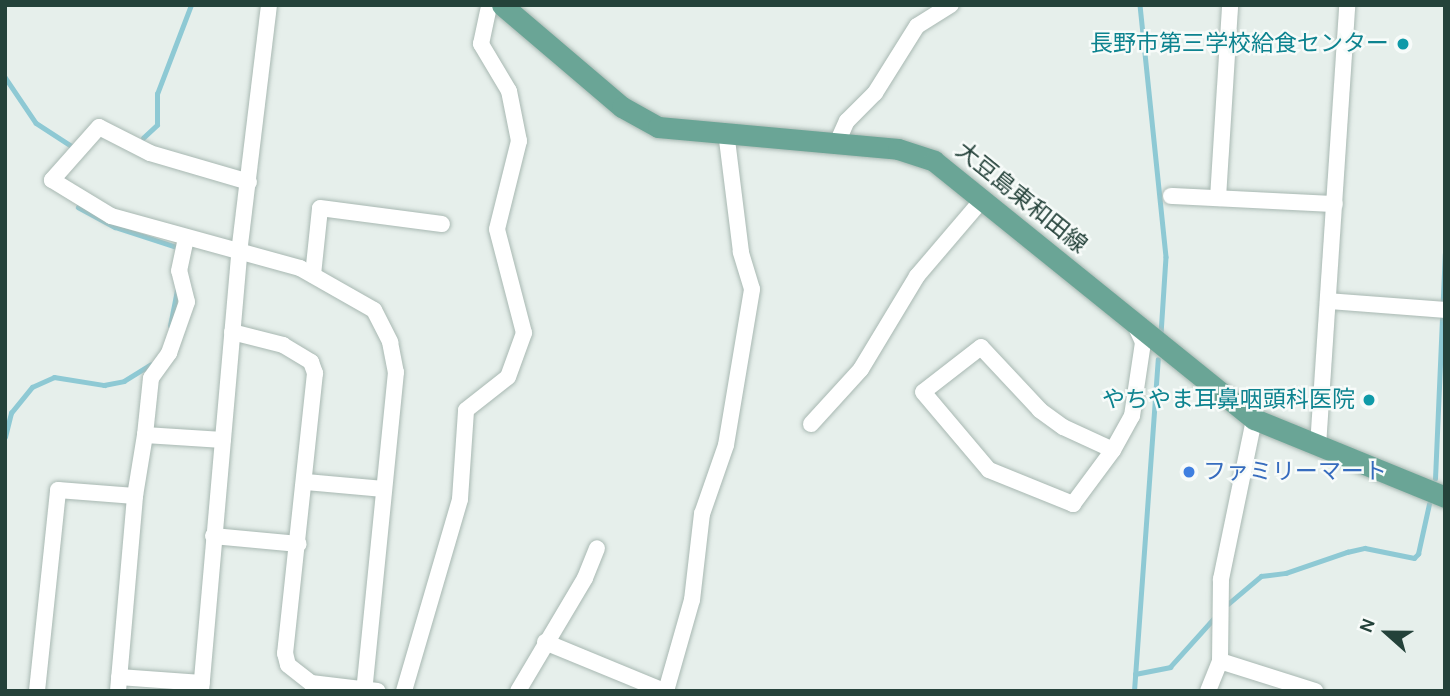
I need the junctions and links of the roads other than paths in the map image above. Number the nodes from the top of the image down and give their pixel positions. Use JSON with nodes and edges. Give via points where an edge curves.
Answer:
{"nodes":[{"id":1,"x":269,"y":5,"type":"edge"},
{"id":2,"x":489,"y":5,"type":"edge"},
{"id":3,"x":502,"y":5,"type":"edge"},
{"id":4,"x":951,"y":5,"type":"edge"},
{"id":5,"x":1230,"y":5,"type":"edge"},
{"id":6,"x":1347,"y":5,"type":"edge"},
{"id":7,"x":726,"y":132,"type":"junction"},
{"id":8,"x":837,"y":143,"type":"junction"},
{"id":9,"x":249,"y":183,"type":"junction"},
{"id":10,"x":1171,"y":196,"type":"dead end"},
{"id":11,"x":1218,"y":198,"type":"junction"},
{"id":12,"x":982,"y":200,"type":"junction"},
{"id":13,"x":1335,"y":204,"type":"junction"},
{"id":14,"x":442,"y":225,"type":"dead end"},
{"id":15,"x":186,"y":238,"type":"junction"},
{"id":16,"x":239,"y":253,"type":"junction"},
{"id":17,"x":313,"y":275,"type":"junction"},
{"id":18,"x":1328,"y":302,"type":"junction"},
{"id":19,"x":1442,"y":310,"type":"edge"},
{"id":20,"x":1134,"y":323,"type":"junction"},
{"id":21,"x":232,"y":332,"type":"junction"},
{"id":22,"x":1254,"y":419,"type":"junction"},
{"id":23,"x":811,"y":424,"type":"dead end"},
{"id":24,"x":145,"y":435,"type":"junction"},
{"id":25,"x":223,"y":440,"type":"junction"},
{"id":26,"x":1318,"y":446,"type":"junction"},
{"id":27,"x":1113,"y":450,"type":"junction"},
{"id":28,"x":306,"y":482,"type":"junction"},
{"id":29,"x":384,"y":489,"type":"junction"},
{"id":30,"x":135,"y":496,"type":"junction"},
{"id":31,"x":1445,"y":496,"type":"edge"},
{"id":32,"x":213,"y":536,"type":"junction"},
{"id":33,"x":299,"y":544,"type":"junction"},
{"id":34,"x":597,"y":548,"type":"dead end"},
{"id":35,"x":545,"y":642,"type":"junction"},
{"id":36,"x":1220,"y":661,"type":"junction"},
{"id":37,"x":118,"y":684,"type":"edge"},
{"id":38,"x":202,"y":687,"type":"edge"},
{"id":39,"x":369,"y":690,"type":"edge"},
{"id":40,"x":37,"y":691,"type":"edge"},
{"id":41,"x":404,"y":691,"type":"edge"},
{"id":42,"x":518,"y":691,"type":"edge"},
{"id":43,"x":665,"y":691,"type":"edge"},
{"id":44,"x":1208,"y":691,"type":"edge"},
{"id":45,"x":1315,"y":691,"type":"edge"}],
"edges":[{"from":1,"to":9,"type":"street"},
{"from":2,"to":41,"type":"street","via":[[481,44],[509,91],[519,141],[497,229],[524,333],[508,377],[466,410],[460,499]]},
{"from":3,"to":7,"type":"main road","name":"大豆島東和田線","via":[[634,113],[658,127]]},
{"from":4,"to":8,"type":"street","via":[[916,26],[875,93],[847,121]]},
{"from":5,"to":11,"type":"street"},
{"from":6,"to":13,"type":"street"},
{"from":7,"to":8,"type":"main road","name":"大豆島東和田線"},
{"from":7,"to":43,"type":"street","via":[[741,253],[752,289],[726,445],[702,514],[692,600]]},
{"from":8,"to":12,"type":"main road","name":"大豆島東和田線","via":[[898,149],[934,161]]},
{"from":9,"to":15,"type":"street","via":[[150,153],[99,127],[52,180],[111,216]]},
{"from":9,"to":16,"type":"street"},
{"from":10,"to":11,"type":"street"},
{"from":11,"to":13,"type":"street"},
{"from":12,"to":20,"type":"main road","name":"大豆島東和田線"},
{"from":12,"to":23,"type":"street","via":[[917,276],[861,369]]},
{"from":13,"to":18,"type":"street"},
{"from":14,"to":17,"type":"street","via":[[320,208]]},
{"from":15,"to":16,"type":"street"},
{"from":15,"to":24,"type":"street","via":[[179,271],[187,302],[169,353],[151,378]]},
{"from":16,"to":17,"type":"street"},
{"from":16,"to":21,"type":"street"},
{"from":17,"to":29,"type":"street","via":[[374,310],[390,342],[396,372]]},
{"from":18,"to":19,"type":"street"},
{"from":18,"to":26,"type":"street"},
{"from":20,"to":22,"type":"main road","name":"大豆島東和田線"},
{"from":20,"to":27,"type":"street","via":[[1143,342],[1141,365],[1132,416]]},
{"from":21,"to":25,"type":"street"},
{"from":21,"to":28,"type":"street","via":[[271,340],[311,362]]},
{"from":22,"to":26,"type":"main road","name":"大豆島東和田線"},
{"from":22,"to":36,"type":"street","via":[[1221,579]]},
{"from":24,"to":25,"type":"street"},
{"from":24,"to":30,"type":"street"},
{"from":25,"to":32,"type":"street"},
{"from":26,"to":31,"type":"main road","name":"大豆島東和田線"},
{"from":27,"to":27,"type":"street","via":[[1063,427],[1040,410],[981,347],[923,392],[989,470],[1066,503],[1078,501]]},
{"from":28,"to":29,"type":"street"},
{"from":28,"to":33,"type":"street"},
{"from":29,"to":39,"type":"street"},
{"from":30,"to":37,"type":"street"},
{"from":30,"to":40,"type":"street","via":[[58,489]]},
{"from":32,"to":33,"type":"street"},
{"from":32,"to":38,"type":"street"},
{"from":33,"to":39,"type":"street","via":[[285,653],[288,666],[311,683]]},
{"from":34,"to":35,"type":"street","via":[[585,578]]},
{"from":35,"to":42,"type":"street"},
{"from":35,"to":43,"type":"street"},
{"from":36,"to":44,"type":"street"},
{"from":36,"to":45,"type":"street"},
{"from":37,"to":38,"type":"street"}]}
